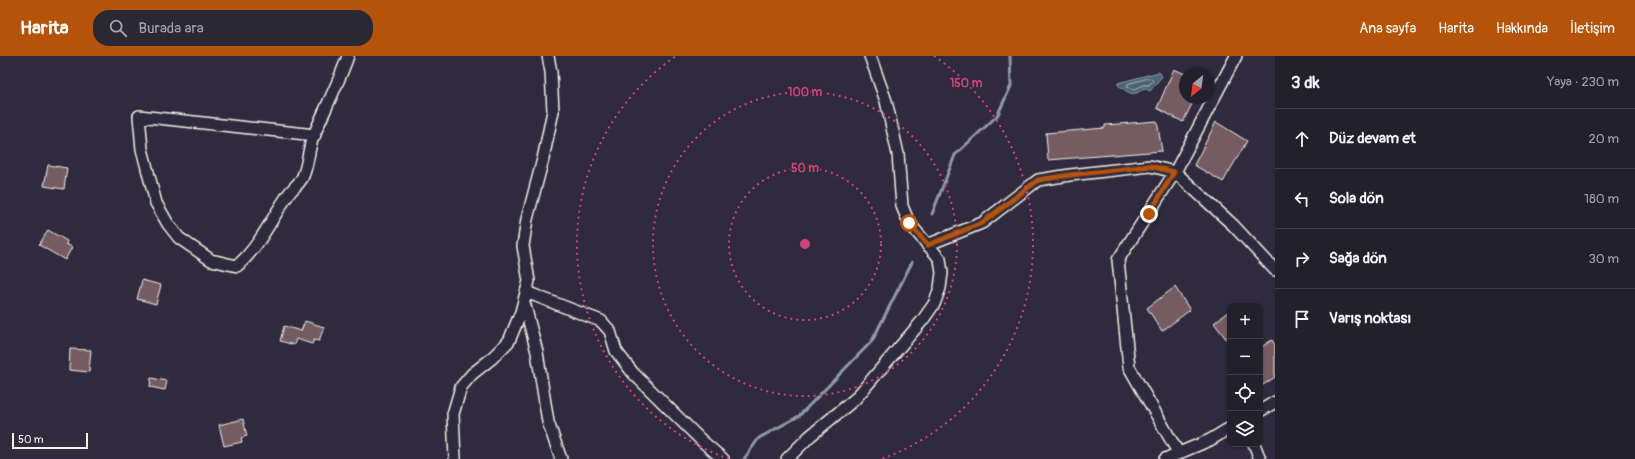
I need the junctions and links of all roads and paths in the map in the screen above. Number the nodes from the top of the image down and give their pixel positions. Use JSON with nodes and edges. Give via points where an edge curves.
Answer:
{"nodes":[{"id":1,"x":348,"y":56,"type":"edge"},
{"id":2,"x":548,"y":56,"type":"edge"},
{"id":3,"x":870,"y":56,"type":"edge"},
{"id":4,"x":1236,"y":56,"type":"edge"},
{"id":5,"x":315,"y":135,"type":"junction"},
{"id":6,"x":1174,"y":172,"type":"junction"},
{"id":7,"x":928,"y":245,"type":"junction"},
{"id":8,"x":1275,"y":270,"type":"edge"},
{"id":9,"x":525,"y":296,"type":"junction"},
{"id":10,"x":1275,"y":402,"type":"edge"},
{"id":11,"x":1263,"y":409,"type":"edge"},
{"id":12,"x":1227,"y":430,"type":"edge"},
{"id":13,"x":1255,"y":447,"type":"edge"},
{"id":14,"x":1179,"y":454,"type":"junction"},
{"id":15,"x":455,"y":459,"type":"edge"},
{"id":16,"x":561,"y":459,"type":"edge"},
{"id":17,"x":723,"y":459,"type":"edge"},
{"id":18,"x":787,"y":459,"type":"edge"},
{"id":19,"x":1165,"y":459,"type":"edge"},
{"id":20,"x":1260,"y":459,"type":"edge"}],
"edges":[{"from":1,"to":5,"type":"street"},
{"from":2,"to":9,"type":"street","via":[[553,111],[527,219],[523,246],[529,282]]},
{"from":3,"to":7,"type":"street","via":[[886,101],[898,154],[902,206],[909,223]]},
{"from":4,"to":6,"type":"street"},
{"from":5,"to":5,"type":"street","via":[[303,177],[290,191],[265,234],[237,266],[211,260],[179,238],[168,224],[156,203],[142,149],[139,116]]},
{"from":6,"to":7,"type":"street","via":[[1150,166],[1038,180],[982,223]]},
{"from":6,"to":8,"type":"street","via":[[1233,225]]},
{"from":6,"to":14,"type":"street","via":[[1118,260],[1130,367]]},
{"from":7,"to":18,"type":"street","via":[[940,260],[942,273],[934,304],[855,399],[810,436]]},
{"from":9,"to":15,"type":"street","via":[[509,341],[461,387],[453,414]]},
{"from":9,"to":16,"type":"street","via":[[548,422]]},
{"from":9,"to":17,"type":"street","via":[[601,321],[610,331],[616,351],[633,372]]},
{"from":10,"to":11,"type":"street"},
{"from":12,"to":14,"type":"street"},
{"from":13,"to":20,"type":"street"},
{"from":14,"to":19,"type":"street"}]}
